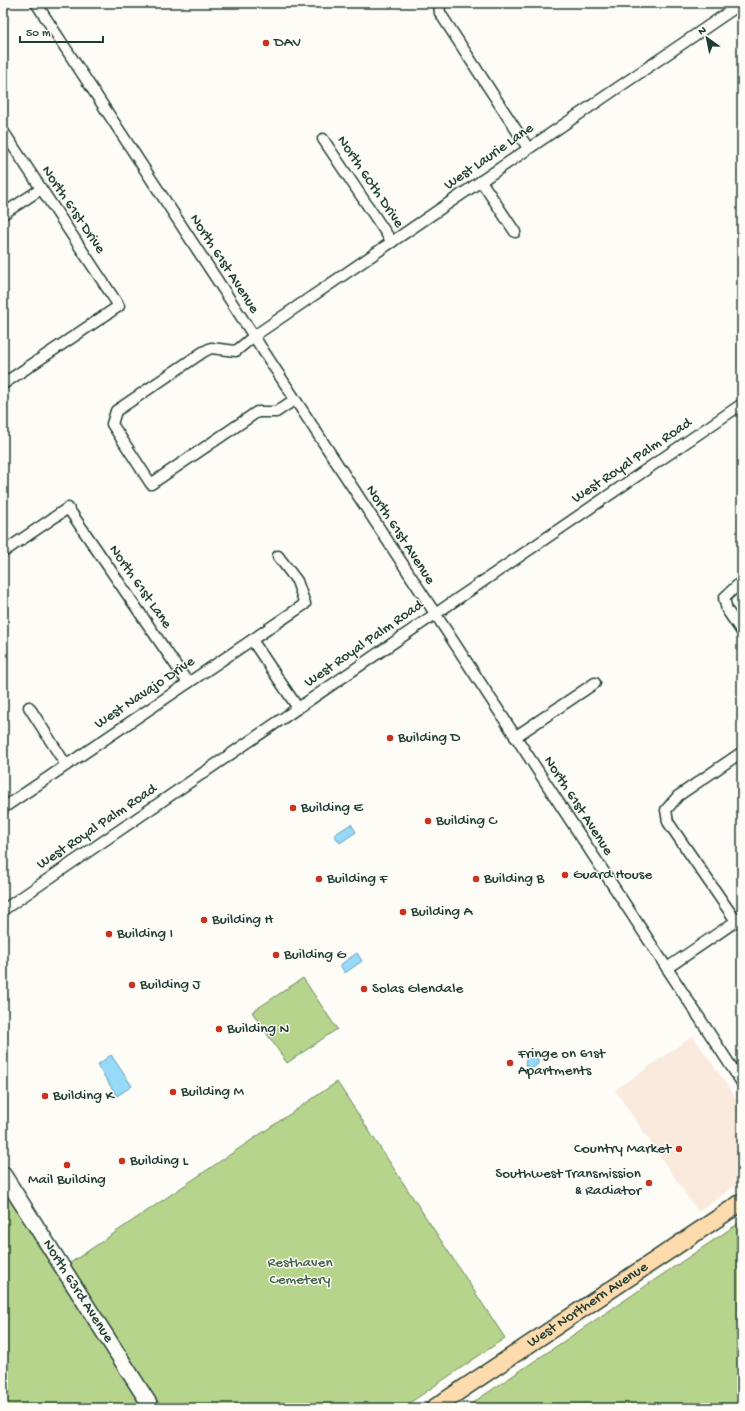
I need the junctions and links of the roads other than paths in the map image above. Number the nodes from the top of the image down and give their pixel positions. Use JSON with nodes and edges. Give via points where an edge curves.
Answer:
{"nodes":[{"id":1,"x":36,"y":3,"type":"edge"},
{"id":2,"x":439,"y":3,"type":"edge"},
{"id":3,"x":742,"y":3,"type":"edge"},
{"id":4,"x":3,"y":131,"type":"edge"},
{"id":5,"x":323,"y":139,"type":"dead end"},
{"id":6,"x":528,"y":148,"type":"junction"},
{"id":7,"x":480,"y":181,"type":"junction"},
{"id":8,"x":41,"y":189,"type":"junction"},
{"id":9,"x":3,"y":214,"type":"edge"},
{"id":10,"x":515,"y":232,"type":"dead end"},
{"id":11,"x":392,"y":242,"type":"junction"},
{"id":12,"x":254,"y":336,"type":"junction"},
{"id":13,"x":3,"y":384,"type":"edge"},
{"id":14,"x":294,"y":400,"type":"junction"},
{"id":15,"x":742,"y":404,"type":"edge"},
{"id":16,"x":3,"y":552,"type":"edge"},
{"id":17,"x":278,"y":556,"type":"dead end"},
{"id":18,"x":742,"y":581,"type":"edge"},
{"id":19,"x":434,"y":614,"type":"junction"},
{"id":20,"x":742,"y":632,"type":"edge"},
{"id":21,"x":252,"y":640,"type":"junction"},
{"id":22,"x":595,"y":682,"type":"dead end"},
{"id":23,"x":188,"y":683,"type":"junction"},
{"id":24,"x":28,"y":707,"type":"dead end"},
{"id":25,"x":298,"y":708,"type":"junction"},
{"id":26,"x":515,"y":737,"type":"junction"},
{"id":27,"x":742,"y":752,"type":"edge"},
{"id":28,"x":66,"y":765,"type":"junction"},
{"id":29,"x":3,"y":808,"type":"edge"},
{"id":30,"x":3,"y":910,"type":"edge"},
{"id":31,"x":739,"y":919,"type":"edge"},
{"id":32,"x":667,"y":968,"type":"junction"},
{"id":33,"x":742,"y":1083,"type":"edge"},
{"id":34,"x":3,"y":1174,"type":"edge"},
{"id":35,"x":742,"y":1202,"type":"edge"},
{"id":36,"x":152,"y":1408,"type":"edge"},
{"id":37,"x":434,"y":1408,"type":"edge"}],
"edges":[{"from":1,"to":12,"type":"street","name":"North 61st Avenue"},
{"from":2,"to":6,"type":"street","via":[[440,13]]},
{"from":3,"to":6,"type":"street","name":"West Laurie Lane"},
{"from":4,"to":8,"type":"street","name":"North 61st Drive"},
{"from":5,"to":11,"type":"street","name":"North 60th Drive"},
{"from":6,"to":7,"type":"street","name":"West Laurie Lane"},
{"from":7,"to":10,"type":"street"},
{"from":7,"to":11,"type":"street","name":"West Laurie Lane"},
{"from":8,"to":9,"type":"street"},
{"from":8,"to":13,"type":"street","name":"North 61st Drive","via":[[119,306]]},
{"from":11,"to":12,"type":"street","name":"West Laurie Lane"},
{"from":12,"to":14,"type":"street","name":"North 61st Avenue"},
{"from":12,"to":14,"type":"street","name":"West Laurie Lane","via":[[236,351],[211,348],[203,352],[116,411],[112,424],[151,484],[257,412],[276,412]]},
{"from":14,"to":19,"type":"street","name":"North 61st Avenue"},
{"from":15,"to":19,"type":"street","name":"West Royal Palm Road"},
{"from":16,"to":23,"type":"street","name":"North 61st Lane","via":[[68,508]]},
{"from":17,"to":21,"type":"street","name":"West Navajo Drive","via":[[297,581],[305,604]]},
{"from":18,"to":20,"type":"street","via":[[724,598],[727,610]]},
{"from":19,"to":25,"type":"street","name":"West Royal Palm Road"},
{"from":19,"to":26,"type":"street","name":"North 61st Avenue"},
{"from":21,"to":23,"type":"street","name":"West Navajo Drive"},
{"from":21,"to":25,"type":"street"},
{"from":22,"to":26,"type":"street"},
{"from":23,"to":28,"type":"street","name":"West Navajo Drive"},
{"from":24,"to":28,"type":"street"},
{"from":25,"to":30,"type":"street","name":"West Royal Palm Road"},
{"from":26,"to":32,"type":"street","name":"North 61st Avenue"},
{"from":27,"to":31,"type":"street","via":[[678,796],[666,810],[668,822]]},
{"from":28,"to":29,"type":"street","name":"West Navajo Drive"},
{"from":31,"to":32,"type":"street"},
{"from":32,"to":33,"type":"street","name":"North 61st Avenue"},
{"from":34,"to":36,"type":"street","name":"North 63rd Avenue"},
{"from":35,"to":37,"type":"main road","name":"West Northern Avenue"}]}
